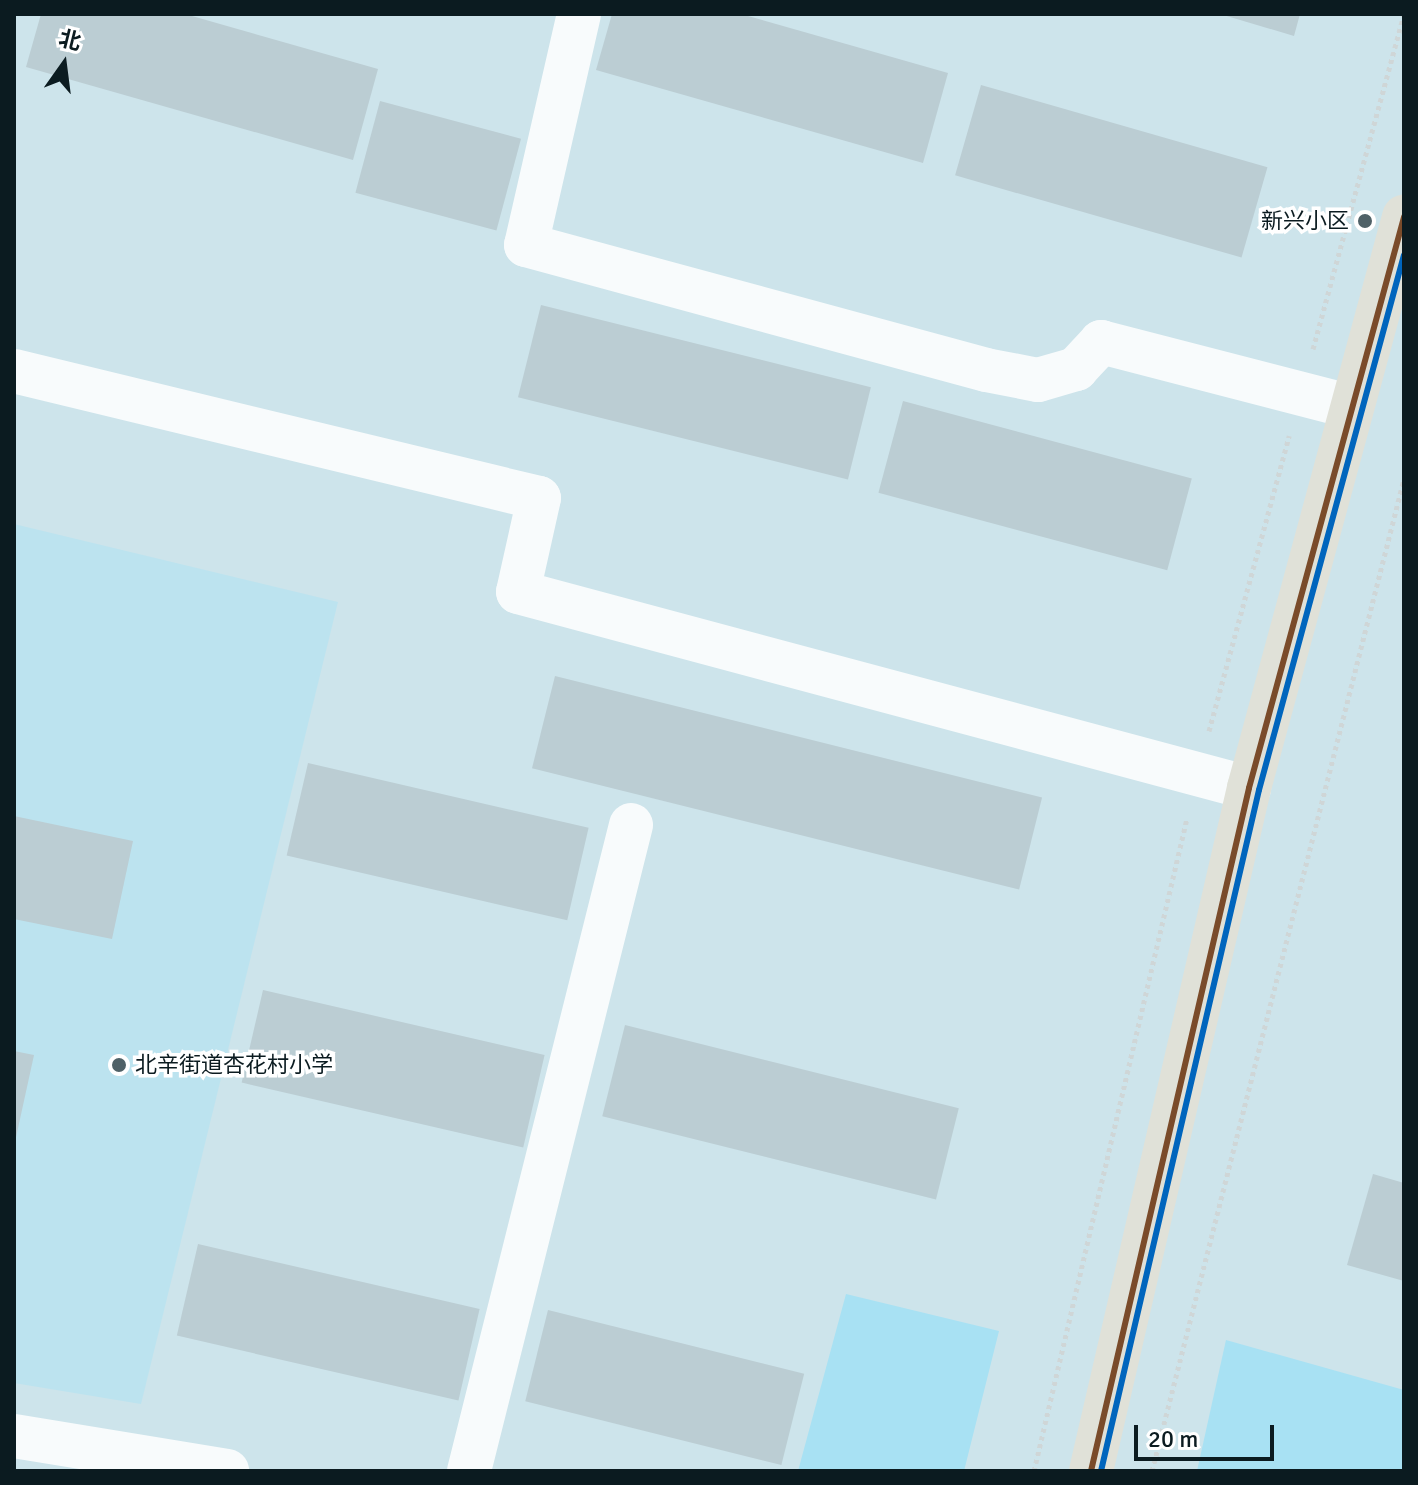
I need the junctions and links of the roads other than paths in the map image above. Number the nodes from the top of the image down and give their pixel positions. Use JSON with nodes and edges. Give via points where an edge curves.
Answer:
{"nodes":[{"id":1,"x":579,"y":14,"type":"edge"},
{"id":2,"x":1404,"y":217,"type":"edge"},
{"id":3,"x":14,"y":371,"type":"edge"},
{"id":4,"x":1352,"y":407,"type":"junction"},
{"id":5,"x":1249,"y":788,"type":"junction"},
{"id":6,"x":631,"y":825,"type":"dead end"},
{"id":7,"x":14,"y":1436,"type":"edge"},
{"id":8,"x":227,"y":1471,"type":"edge"},
{"id":9,"x":469,"y":1471,"type":"edge"},
{"id":10,"x":1091,"y":1471,"type":"edge"}],
"edges":[{"from":1,"to":4,"type":"street","via":[[526,245],[999,373],[1038,380],[1076,369],[1101,342]]},
{"from":2,"to":4,"type":"main road"},
{"from":3,"to":5,"type":"street","via":[[539,498],[518,592]]},
{"from":4,"to":5,"type":"main road"},
{"from":5,"to":10,"type":"main road"},
{"from":6,"to":9,"type":"street"},
{"from":7,"to":8,"type":"street"}]}
